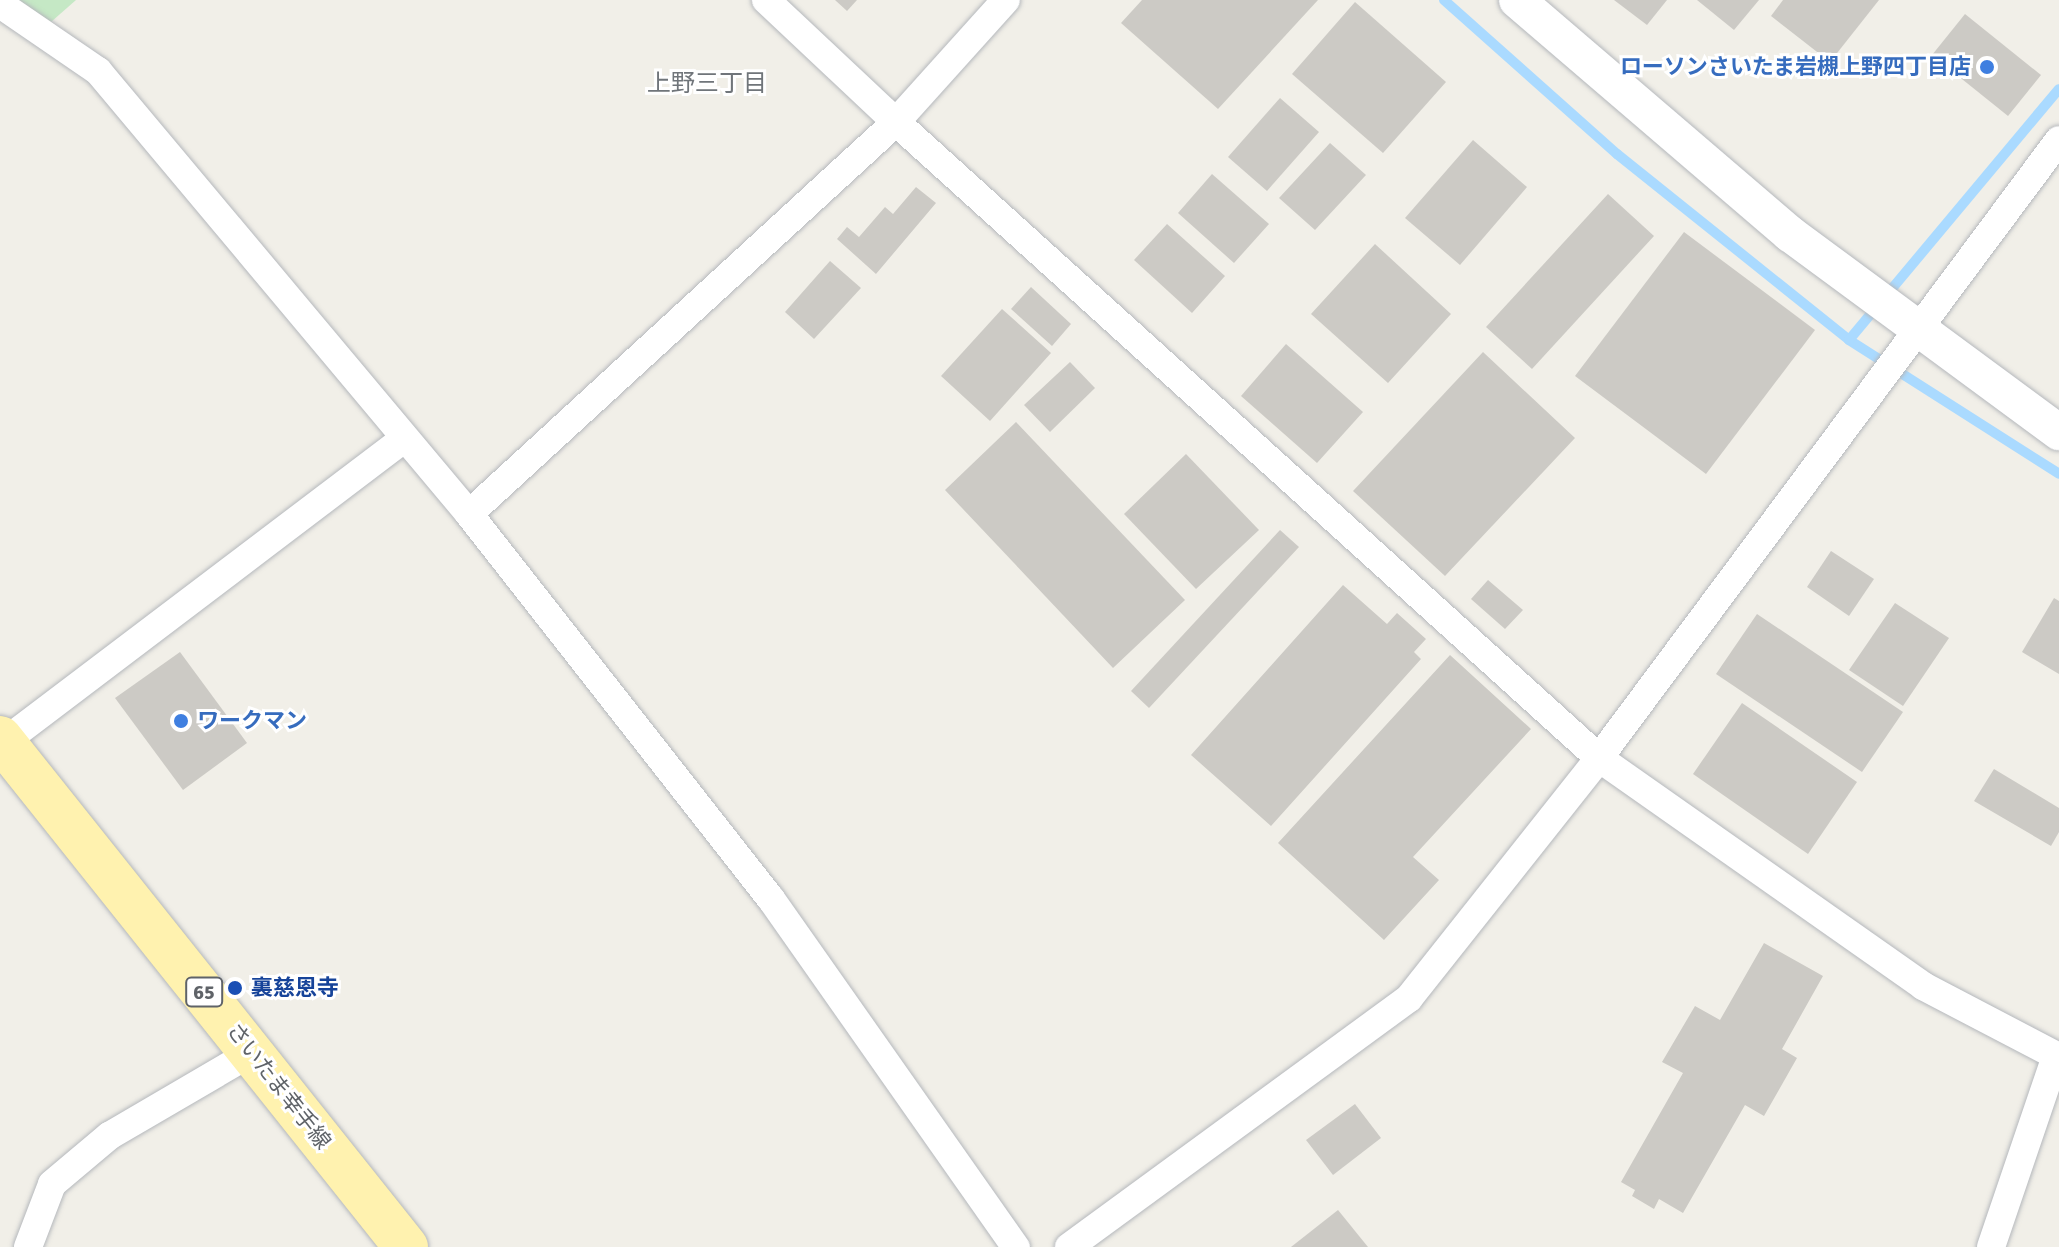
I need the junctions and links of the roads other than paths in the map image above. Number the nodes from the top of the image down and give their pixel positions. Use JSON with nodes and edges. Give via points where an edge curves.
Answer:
{"nodes":[{"id":1,"x":766,"y":0,"type":"edge"},
{"id":2,"x":1006,"y":0,"type":"edge"},
{"id":3,"x":1517,"y":0,"type":"edge"},
{"id":4,"x":0,"y":4,"type":"edge"},
{"id":5,"x":896,"y":122,"type":"junction"},
{"id":6,"x":2059,"y":140,"type":"edge"},
{"id":7,"x":1918,"y":326,"type":"junction"},
{"id":8,"x":2059,"y":432,"type":"edge"},
{"id":9,"x":405,"y":438,"type":"junction"},
{"id":10,"x":469,"y":514,"type":"junction"},
{"id":11,"x":2,"y":740,"type":"edge"},
{"id":12,"x":1599,"y":758,"type":"junction"},
{"id":13,"x":253,"y":1052,"type":"junction"},
{"id":14,"x":2057,"y":1056,"type":"edge"},
{"id":15,"x":28,"y":1247,"type":"edge"},
{"id":16,"x":406,"y":1247,"type":"edge"},
{"id":17,"x":1016,"y":1247,"type":"edge"},
{"id":18,"x":1069,"y":1247,"type":"edge"},
{"id":19,"x":1991,"y":1247,"type":"edge"}],
"edges":[{"from":1,"to":5,"type":"street"},
{"from":2,"to":5,"type":"street"},
{"from":3,"to":7,"type":"street","via":[[1790,234]]},
{"from":4,"to":9,"type":"street","via":[[98,71]]},
{"from":5,"to":10,"type":"street"},
{"from":5,"to":12,"type":"street"},
{"from":6,"to":7,"type":"street"},
{"from":7,"to":8,"type":"street"},
{"from":7,"to":12,"type":"street"},
{"from":9,"to":10,"type":"street"},
{"from":9,"to":11,"type":"street"},
{"from":10,"to":17,"type":"street","via":[[771,899]]},
{"from":11,"to":13,"type":"main road","name":"さいたま幸手線","number":"65"},
{"from":12,"to":14,"type":"street","via":[[1923,986]]},
{"from":12,"to":18,"type":"street","via":[[1409,998]]},
{"from":13,"to":15,"type":"street","via":[[109,1136],[52,1184]]},
{"from":13,"to":16,"type":"main road","name":"さいたま幸手線","number":"65"},
{"from":14,"to":19,"type":"street"}]}
